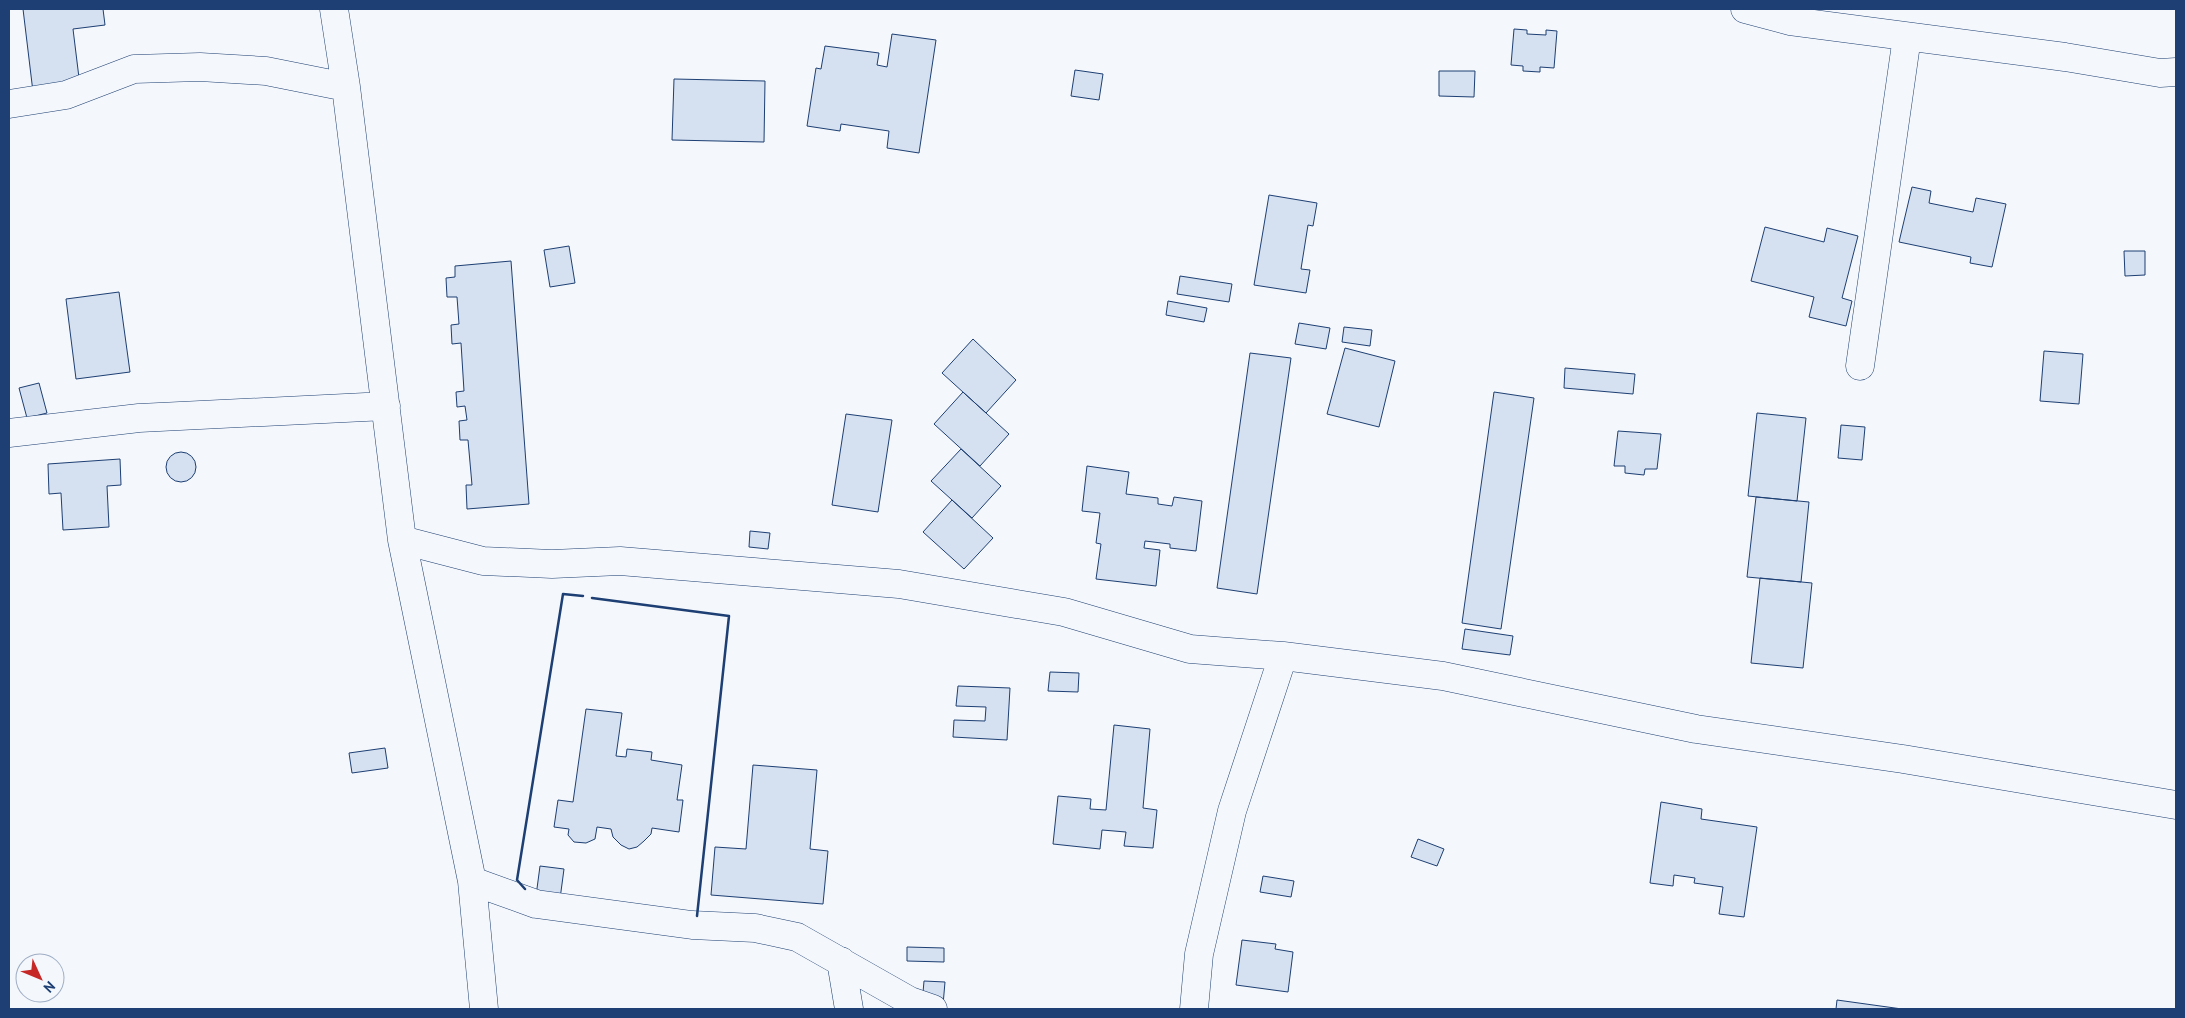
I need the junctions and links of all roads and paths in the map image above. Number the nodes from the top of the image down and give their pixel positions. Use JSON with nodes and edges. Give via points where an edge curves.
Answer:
{"nodes":[{"id":1,"x":334,"y":9,"type":"edge"},
{"id":2,"x":1745,"y":9,"type":"edge"},
{"id":3,"x":1907,"y":37,"type":"junction"},
{"id":4,"x":2176,"y":72,"type":"edge"},
{"id":5,"x":346,"y":87,"type":"junction"},
{"id":6,"x":9,"y":104,"type":"edge"},
{"id":7,"x":1860,"y":366,"type":"dead end"},
{"id":8,"x":386,"y":406,"type":"junction"},
{"id":9,"x":9,"y":433,"type":"edge"},
{"id":10,"x":402,"y":540,"type":"junction"},
{"id":11,"x":1283,"y":656,"type":"junction"},
{"id":12,"x":2176,"y":806,"type":"edge"},
{"id":13,"x":472,"y":881,"type":"junction"},
{"id":14,"x":841,"y":961,"type":"junction"},
{"id":15,"x":484,"y":1009,"type":"edge"},
{"id":16,"x":849,"y":1009,"type":"edge"},
{"id":17,"x":933,"y":1009,"type":"edge"},
{"id":18,"x":1194,"y":1009,"type":"edge"}],
"edges":[{"from":1,"to":5,"type":"street"},
{"from":2,"to":3,"type":"street","via":[[1790,21]]},
{"from":3,"to":4,"type":"street","via":[[2066,57],[2160,73]]},
{"from":3,"to":7,"type":"street"},
{"from":5,"to":6,"type":"street","via":[[266,71],[200,67],[134,70],[66,95]]},
{"from":5,"to":8,"type":"street"},
{"from":8,"to":9,"type":"street","via":[[139,418]]},
{"from":8,"to":10,"type":"street"},
{"from":10,"to":11,"type":"street","via":[[483,561],[620,562],[899,584],[1064,612],[1190,649]]},
{"from":10,"to":13,"type":"street"},
{"from":11,"to":12,"type":"street","via":[[1443,676],[1696,729],[1903,759]]},
{"from":11,"to":18,"type":"street","via":[[1232,811],[1199,954]]},
{"from":13,"to":14,"type":"street","via":[[536,904],[692,925],[754,928],[797,937]]},
{"from":13,"to":15,"type":"street"},
{"from":14,"to":16,"type":"street"},
{"from":14,"to":17,"type":"street","via":[[910,1001]]}]}
